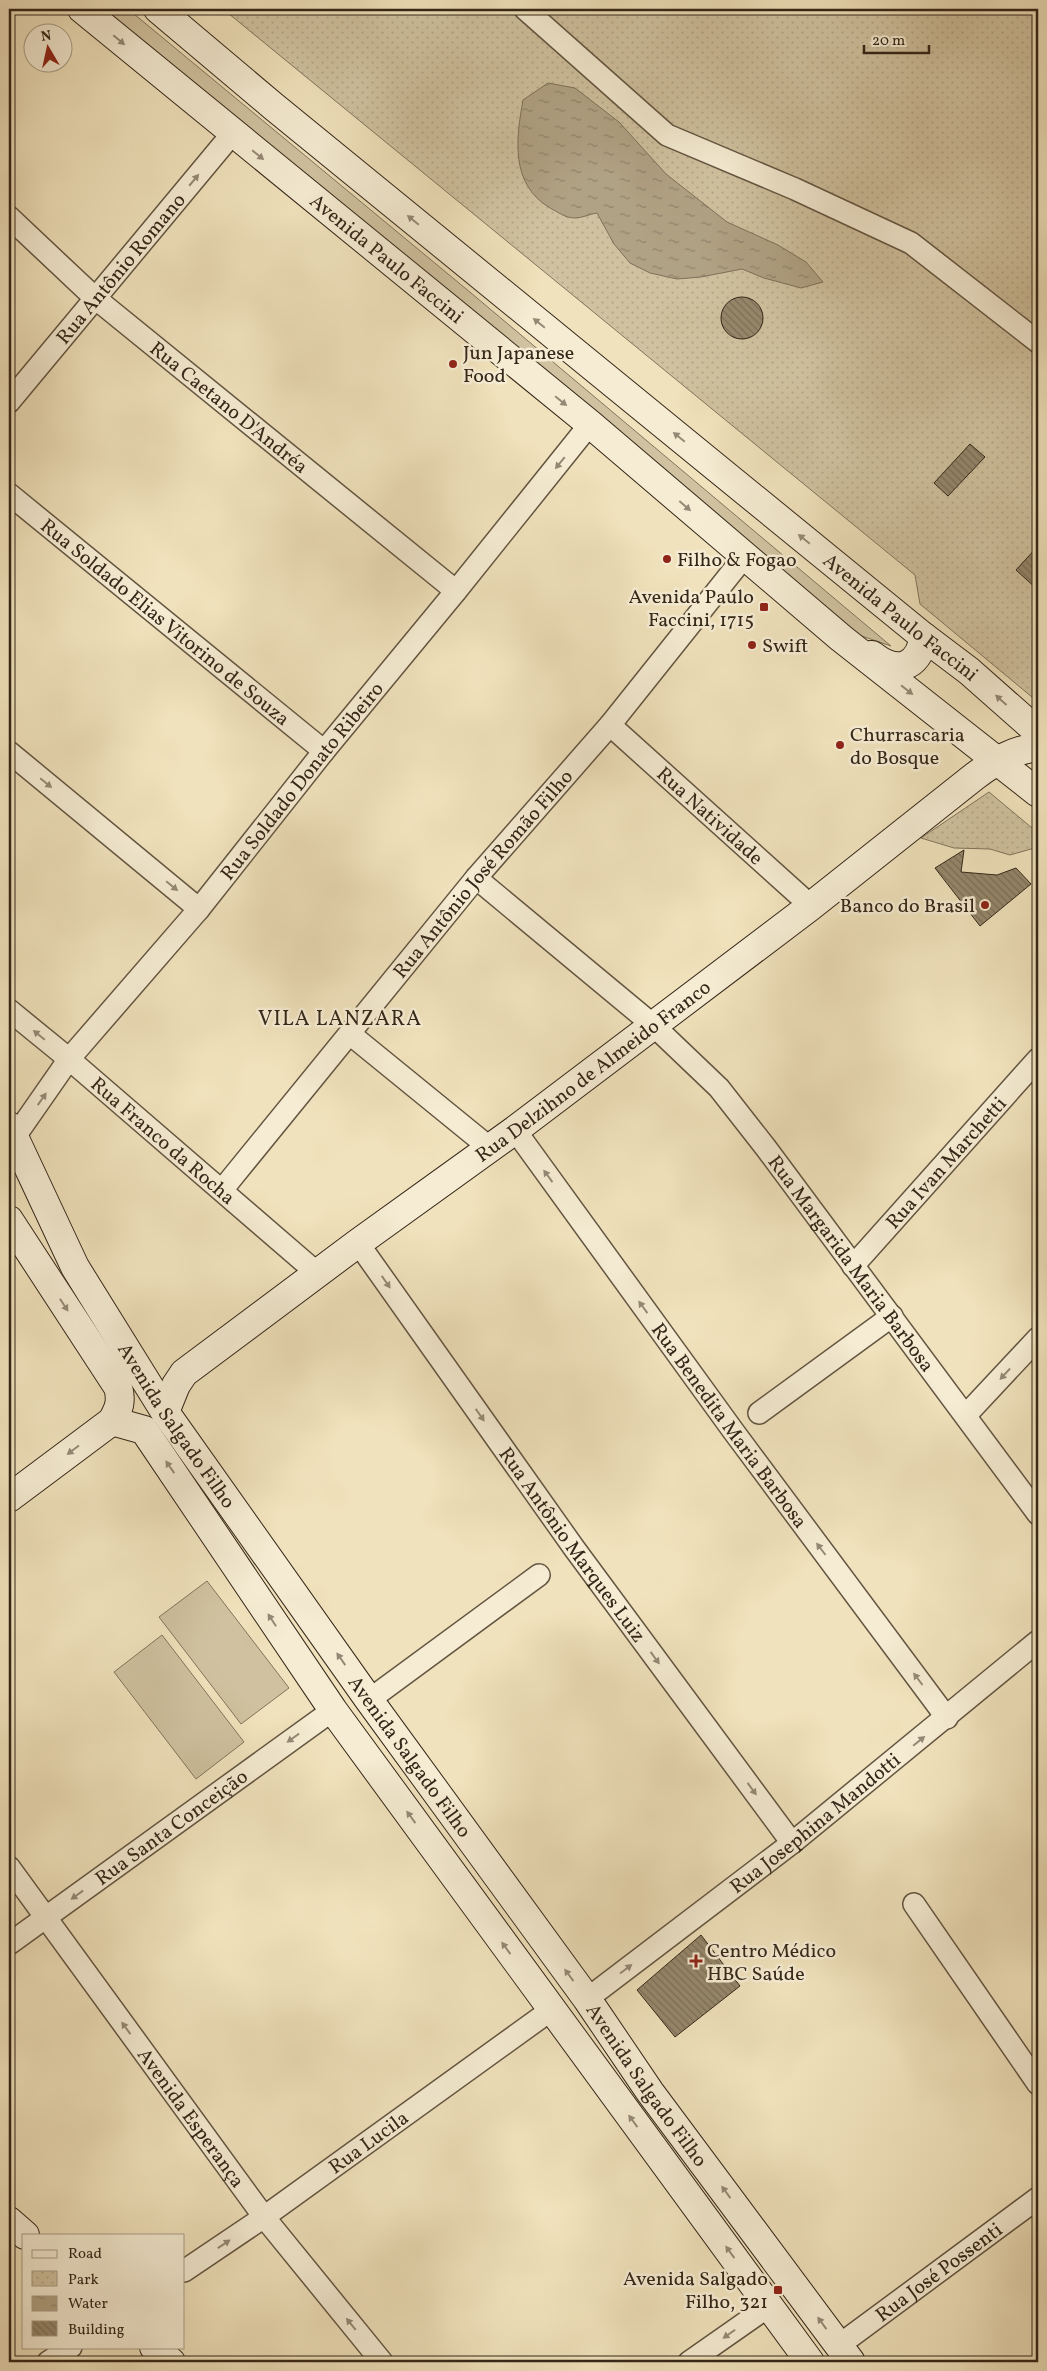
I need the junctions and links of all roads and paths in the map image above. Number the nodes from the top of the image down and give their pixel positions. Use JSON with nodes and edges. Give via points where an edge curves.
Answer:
{"nodes":[{"id":1,"x":82,"y":9,"type":"edge"},
{"id":2,"x":158,"y":9,"type":"edge"},
{"id":3,"x":524,"y":9,"type":"edge"},
{"id":4,"x":232,"y":134,"type":"junction"},
{"id":5,"x":9,"y":217,"type":"edge"},
{"id":6,"x":95,"y":298,"type":"junction"},
{"id":7,"x":1038,"y":342,"type":"edge"},
{"id":8,"x":9,"y":402,"type":"edge"},
{"id":9,"x":590,"y":424,"type":"junction"},
{"id":10,"x":9,"y":494,"type":"edge"},
{"id":11,"x":744,"y":557,"type":"junction"},
{"id":12,"x":456,"y":590,"type":"junction"},
{"id":13,"x":924,"y":637,"type":"junction"},
{"id":14,"x":841,"y":638,"type":"junction"},
{"id":15,"x":610,"y":725,"type":"junction"},
{"id":16,"x":1038,"y":732,"type":"edge"},
{"id":17,"x":1038,"y":747,"type":"edge"},
{"id":18,"x":324,"y":751,"type":"junction"},
{"id":19,"x":9,"y":752,"type":"edge"},
{"id":20,"x":997,"y":760,"type":"junction"},
{"id":21,"x":1038,"y":794,"type":"edge"},
{"id":22,"x":476,"y":878,"type":"junction"},
{"id":23,"x":811,"y":906,"type":"junction"},
{"id":24,"x":199,"y":909,"type":"junction"},
{"id":25,"x":9,"y":1010,"type":"edge"},
{"id":26,"x":653,"y":1025,"type":"junction"},
{"id":27,"x":350,"y":1034,"type":"junction"},
{"id":28,"x":69,"y":1059,"type":"junction"},
{"id":29,"x":1038,"y":1059,"type":"edge"},
{"id":30,"x":515,"y":1130,"type":"junction"},
{"id":31,"x":12,"y":1132,"type":"edge"},
{"id":32,"x":490,"y":1148,"type":"junction"},
{"id":33,"x":222,"y":1190,"type":"junction"},
{"id":34,"x":9,"y":1220,"type":"edge"},
{"id":35,"x":9,"y":1232,"type":"edge"},
{"id":36,"x":358,"y":1242,"type":"junction"},
{"id":37,"x":853,"y":1266,"type":"junction"},
{"id":38,"x":317,"y":1273,"type":"junction"},
{"id":39,"x":46,"y":1277,"type":"junction"},
{"id":40,"x":892,"y":1316,"type":"junction"},
{"id":41,"x":1038,"y":1338,"type":"edge"},
{"id":42,"x":137,"y":1366,"type":"junction"},
{"id":43,"x":184,"y":1373,"type":"junction"},
{"id":44,"x":165,"y":1412,"type":"junction"},
{"id":45,"x":759,"y":1413,"type":"dead end"},
{"id":46,"x":966,"y":1415,"type":"junction"},
{"id":47,"x":112,"y":1421,"type":"junction"},
{"id":48,"x":9,"y":1498,"type":"edge"},
{"id":49,"x":1038,"y":1514,"type":"edge"},
{"id":50,"x":539,"y":1574,"type":"dead end"},
{"id":51,"x":1038,"y":1641,"type":"edge"},
{"id":52,"x":369,"y":1700,"type":"junction"},
{"id":53,"x":333,"y":1710,"type":"junction"},
{"id":54,"x":947,"y":1718,"type":"junction"},
{"id":55,"x":792,"y":1843,"type":"junction"},
{"id":56,"x":9,"y":1867,"type":"edge"},
{"id":57,"x":914,"y":1904,"type":"dead end"},
{"id":58,"x":46,"y":1918,"type":"junction"},
{"id":59,"x":9,"y":1944,"type":"edge"},
{"id":60,"x":587,"y":1999,"type":"junction"},
{"id":61,"x":551,"y":2010,"type":"junction"},
{"id":62,"x":1038,"y":2084,"type":"edge"},
{"id":63,"x":1038,"y":2198,"type":"edge"},
{"id":64,"x":264,"y":2217,"type":"junction"},
{"id":65,"x":9,"y":2221,"type":"edge"},
{"id":66,"x":24,"y":2234,"type":"edge"},
{"id":67,"x":185,"y":2270,"type":"edge"},
{"id":68,"x":769,"y":2306,"type":"junction"},
{"id":69,"x":69,"y":2348,"type":"edge"},
{"id":70,"x":155,"y":2348,"type":"edge"},
{"id":71,"x":844,"y":2354,"type":"edge"},
{"id":72,"x":48,"y":2362,"type":"edge"},
{"id":73,"x":172,"y":2362,"type":"edge"},
{"id":74,"x":382,"y":2362,"type":"edge"},
{"id":75,"x":689,"y":2362,"type":"edge"},
{"id":76,"x":810,"y":2362,"type":"edge"}],
"edges":[{"from":1,"to":4,"type":"main road","name":"Avenida Paulo Faccini","one_way":true},
{"from":13,"to":2,"type":"main road","name":"Avenida Paulo Faccini","one_way":true},
{"from":3,"to":7,"type":"street","via":[[667,135],[911,243]]},
{"from":6,"to":4,"type":"street","name":"Rua Antônio Romano","one_way":true},
{"from":4,"to":9,"type":"main road","name":"Avenida Paulo Faccini","one_way":true},
{"from":5,"to":6,"type":"street","name":"Rua Caetano D'Andréa"},
{"from":6,"to":8,"type":"street","name":"Rua Antônio Romano"},
{"from":6,"to":12,"type":"street","name":"Rua Caetano D'Andréa"},
{"from":9,"to":11,"type":"main road","name":"Avenida Paulo Faccini","one_way":true},
{"from":9,"to":12,"type":"street","name":"Rua Soldado Donato Ribeiro","one_way":true},
{"from":10,"to":18,"type":"street","name":"Rua Soldado Elias Vitorino de Souza"},
{"from":11,"to":14,"type":"main road","name":"Avenida Paulo Faccini"},
{"from":11,"to":15,"type":"street","name":"Rua Antônio José Romão Filho"},
{"from":12,"to":18,"type":"street","name":"Rua Soldado Donato Ribeiro"},
{"from":13,"to":14,"type":"main road","via":[[921,652],[910,664],[894,667],[884,664],[854,641]]},
{"from":16,"to":13,"type":"main road","name":"Avenida Paulo Faccini","one_way":true,"via":[[969,671]]},
{"from":14,"to":20,"type":"main road","name":"Avenida Paulo Faccini","one_way":true},
{"from":15,"to":22,"type":"street","name":"Rua Antônio José Romão Filho"},
{"from":15,"to":23,"type":"street","name":"Rua Natividade"},
{"from":17,"to":20,"type":"main road","name":"Rua Delzihno de Almeido Franco"},
{"from":18,"to":24,"type":"street","name":"Rua Soldado Donato Ribeiro"},
{"from":19,"to":24,"type":"street","one_way":true},
{"from":20,"to":21,"type":"main road","name":"Avenida Paulo Faccini"},
{"from":20,"to":23,"type":"main road","name":"Rua Delzihno de Almeido Franco"},
{"from":22,"to":26,"type":"street","name":"Rua Margarida Maria Barbosa"},
{"from":22,"to":27,"type":"street","name":"Rua Antônio José Romão Filho"},
{"from":23,"to":26,"type":"main road","name":"Rua Delzihno de Almeido Franco"},
{"from":24,"to":28,"type":"street","name":"Rua Soldado Donato Ribeiro"},
{"from":28,"to":25,"type":"street","name":"Rua Franco da Rocha","one_way":true},
{"from":26,"to":30,"type":"main road","name":"Rua Delzihno de Almeido Franco"},
{"from":26,"to":37,"type":"street","name":"Rua Margarida Maria Barbosa","via":[[719,1088]]},
{"from":27,"to":32,"type":"street"},
{"from":27,"to":33,"type":"street","name":"Rua Antônio José Romão Filho"},
{"from":31,"to":28,"type":"street","name":"Rua Soldado Donato Ribeiro","one_way":true},
{"from":28,"to":33,"type":"street","name":"Rua Franco da Rocha"},
{"from":29,"to":37,"type":"street","name":"Rua Ivan Marchetti"},
{"from":30,"to":32,"type":"main road","name":"Rua Delzihno de Almeido Franco"},
{"from":54,"to":30,"type":"street","name":"Rua Benedita Maria Barbosa","one_way":true},
{"from":31,"to":42,"type":"main road","name":"Avenida Salgado Filho","via":[[75,1268]]},
{"from":32,"to":36,"type":"main road","name":"Rua Delzihno de Almeido Franco"},
{"from":33,"to":38,"type":"street","name":"Rua Franco da Rocha"},
{"from":34,"to":39,"type":"main road","name":"Avenida Salgado Filho"},
{"from":35,"to":39,"type":"street"},
{"from":36,"to":38,"type":"main road","name":"Rua Delzihno de Almeido Franco"},
{"from":36,"to":55,"type":"street","name":"Rua Antônio Marques Luiz","one_way":true,"via":[[574,1548]]},
{"from":37,"to":40,"type":"street","name":"Rua Margarida Maria Barbosa"},
{"from":38,"to":43,"type":"main road","name":"Rua Delzihno de Almeido Franco"},
{"from":39,"to":47,"type":"main road","name":"Avenida Salgado Filho","one_way":true,"via":[[118,1387],[120,1405]]},
{"from":40,"to":45,"type":"street"},
{"from":40,"to":46,"type":"street","name":"Rua Margarida Maria Barbosa"},
{"from":41,"to":46,"type":"street","one_way":true},
{"from":42,"to":43,"type":"main road","via":[[155,1373]]},
{"from":42,"to":44,"type":"main road","name":"Avenida Salgado Filho"},
{"from":43,"to":44,"type":"main road","name":"Rua Delzihno de Almeido Franco"},
{"from":52,"to":44,"type":"main road","name":"Avenida Salgado Filho","one_way":true},
{"from":46,"to":49,"type":"street","name":"Rua Margarida Maria Barbosa"},
{"from":47,"to":48,"type":"main road","one_way":true},
{"from":53,"to":47,"type":"main road","name":"Avenida Salgado Filho","one_way":true,"via":[[144,1430]]},
{"from":50,"to":52,"type":"street"},
{"from":51,"to":54,"type":"street","name":"Rua Josephina Mandotti"},
{"from":60,"to":52,"type":"main road","name":"Avenida Salgado Filho","one_way":true},
{"from":53,"to":58,"type":"street","name":"Rua Santa Conceição","one_way":true},
{"from":61,"to":53,"type":"main road","name":"Avenida Salgado Filho","one_way":true},
{"from":55,"to":54,"type":"street","name":"Rua Josephina Mandotti","one_way":true},
{"from":60,"to":55,"type":"street","name":"Rua Josephina Mandotti","one_way":true},
{"from":56,"to":58,"type":"street","name":"Avenida Esperança"},
{"from":57,"to":62,"type":"street"},
{"from":58,"to":59,"type":"street","name":"Rua Santa Conceição"},
{"from":64,"to":58,"type":"street","name":"Avenida Esperança","one_way":true},
{"from":71,"to":60,"type":"main road","name":"Avenida Salgado Filho","one_way":true,"via":[[650,2092]]},
{"from":61,"to":64,"type":"street","name":"Rua Lucila"},
{"from":68,"to":61,"type":"main road","name":"Avenida Salgado Filho","one_way":true},
{"from":63,"to":71,"type":"street","name":"Rua José Possenti"},
{"from":67,"to":64,"type":"street","name":"Rua Lucila","one_way":true},
{"from":74,"to":64,"type":"street","name":"Avenida Esperança","one_way":true},
{"from":65,"to":66,"type":"main road"},
{"from":68,"to":75,"type":"street","one_way":true},
{"from":68,"to":76,"type":"main road","name":"Avenida Salgado Filho"},
{"from":69,"to":72,"type":"street"},
{"from":70,"to":73,"type":"main road"}]}
